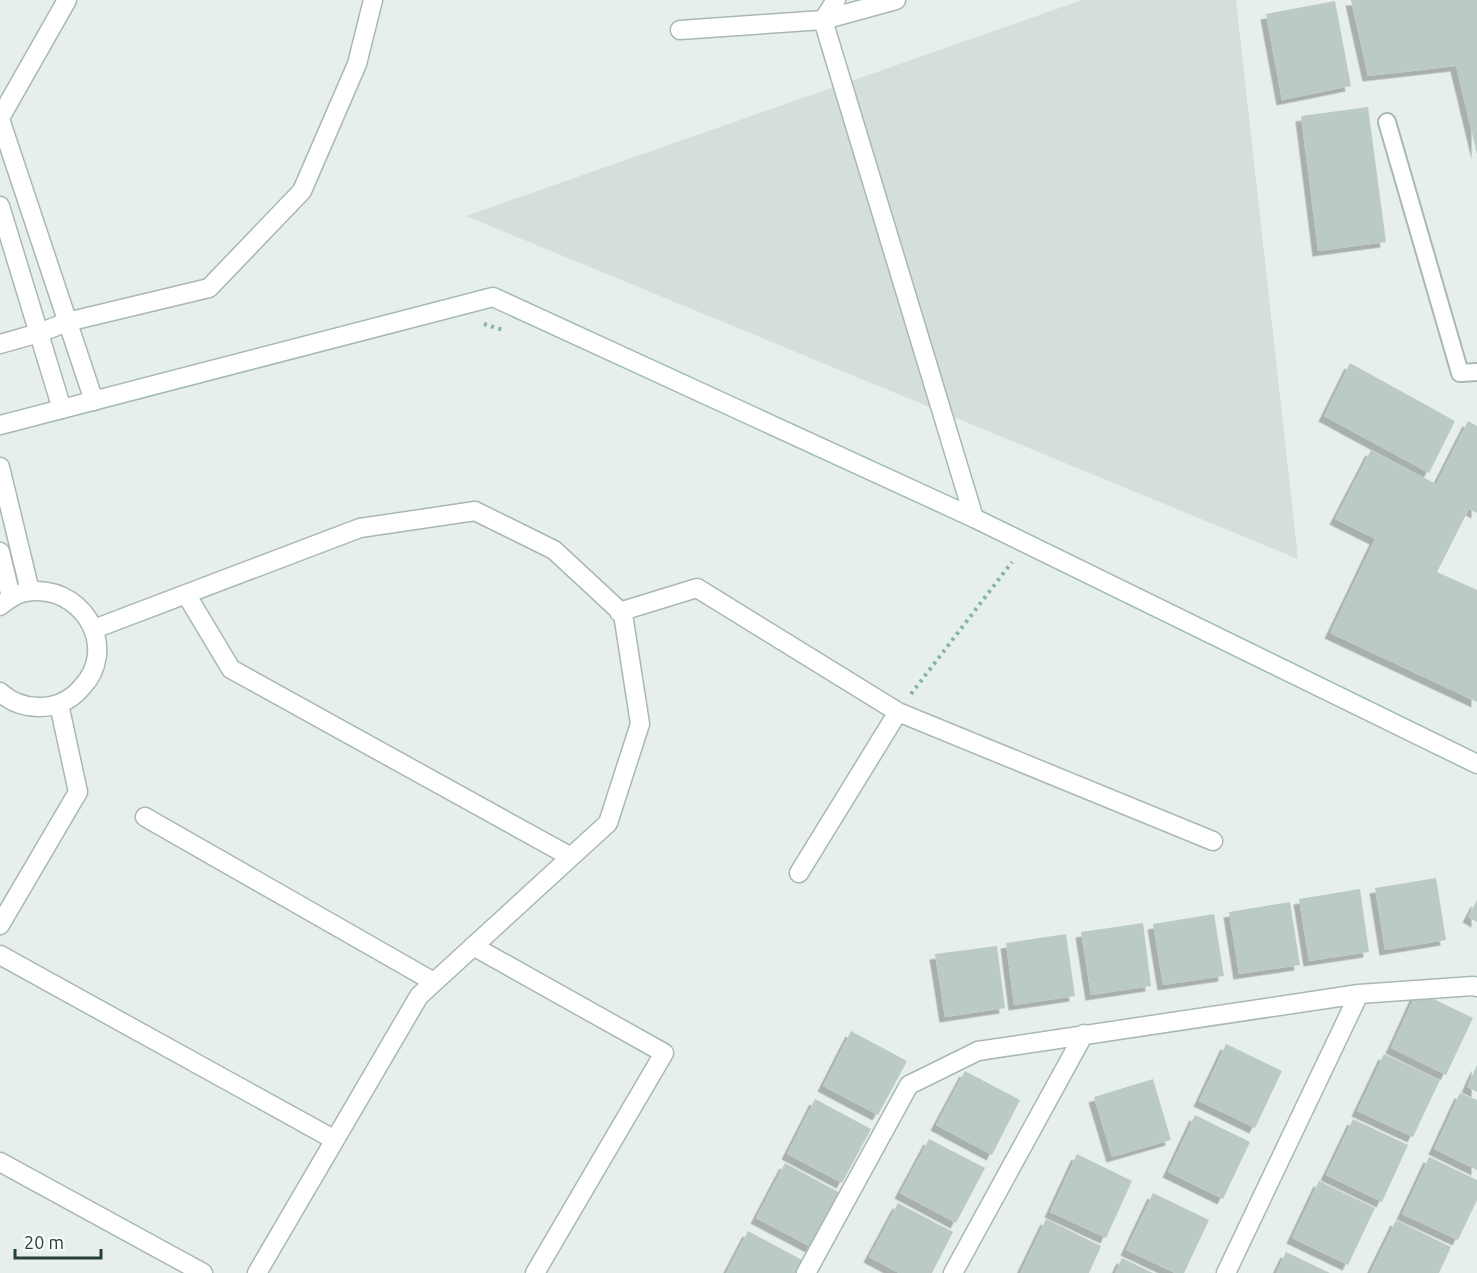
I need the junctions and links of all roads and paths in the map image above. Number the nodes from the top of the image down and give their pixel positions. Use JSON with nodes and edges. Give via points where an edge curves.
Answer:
{"nodes":[{"id":1,"x":67,"y":0,"type":"edge"},
{"id":2,"x":373,"y":0,"type":"edge"},
{"id":3,"x":836,"y":0,"type":"edge"},
{"id":4,"x":896,"y":0,"type":"edge"},
{"id":5,"x":824,"y":21,"type":"junction"},
{"id":6,"x":680,"y":30,"type":"dead end"},
{"id":7,"x":0,"y":118,"type":"edge"},
{"id":8,"x":1387,"y":122,"type":"dead end"},
{"id":9,"x":0,"y":206,"type":"edge"},
{"id":10,"x":67,"y":322,"type":"junction"},
{"id":11,"x":482,"y":323,"type":"dead end"},
{"id":12,"x":39,"y":333,"type":"junction"},
{"id":13,"x":513,"y":333,"type":"dead end"},
{"id":14,"x":0,"y":344,"type":"edge"},
{"id":15,"x":1477,"y":372,"type":"edge"},
{"id":16,"x":94,"y":401,"type":"junction"},
{"id":17,"x":62,"y":409,"type":"junction"},
{"id":18,"x":0,"y":425,"type":"edge"},
{"id":19,"x":0,"y":467,"type":"edge"},
{"id":20,"x":974,"y":518,"type":"junction"},
{"id":21,"x":1024,"y":543,"type":"junction"},
{"id":22,"x":0,"y":552,"type":"edge"},
{"id":23,"x":30,"y":591,"type":"junction"},
{"id":24,"x":186,"y":594,"type":"junction"},
{"id":25,"x":5,"y":602,"type":"edge"},
{"id":26,"x":619,"y":612,"type":"junction"},
{"id":27,"x":94,"y":629,"type":"junction"},
{"id":28,"x":0,"y":692,"type":"edge"},
{"id":29,"x":59,"y":704,"type":"junction"},
{"id":30,"x":898,"y":712,"type":"junction"},
{"id":31,"x":1477,"y":764,"type":"edge"},
{"id":32,"x":145,"y":817,"type":"dead end"},
{"id":33,"x":1213,"y":841,"type":"dead end"},
{"id":34,"x":571,"y":857,"type":"junction"},
{"id":35,"x":799,"y":873,"type":"dead end"},
{"id":36,"x":0,"y":925,"type":"edge"},
{"id":37,"x":473,"y":946,"type":"junction"},
{"id":38,"x":0,"y":955,"type":"edge"},
{"id":39,"x":434,"y":982,"type":"junction"},
{"id":40,"x":1477,"y":987,"type":"edge"},
{"id":41,"x":1359,"y":994,"type":"junction"},
{"id":42,"x":1084,"y":1034,"type":"junction"},
{"id":43,"x":335,"y":1140,"type":"junction"},
{"id":44,"x":0,"y":1162,"type":"edge"},
{"id":45,"x":203,"y":1273,"type":"edge"},
{"id":46,"x":257,"y":1273,"type":"edge"},
{"id":47,"x":535,"y":1273,"type":"edge"},
{"id":48,"x":806,"y":1273,"type":"edge"},
{"id":49,"x":953,"y":1273,"type":"edge"},
{"id":50,"x":1226,"y":1273,"type":"edge"}],
"edges":[{"from":1,"to":7,"type":"street"},
{"from":2,"to":10,"type":"street","via":[[357,64],[303,191],[209,288]]},
{"from":3,"to":5,"type":"street"},
{"from":4,"to":5,"type":"street"},
{"from":5,"to":6,"type":"street"},
{"from":5,"to":20,"type":"street"},
{"from":7,"to":10,"type":"street"},
{"from":8,"to":15,"type":"lane","via":[[1460,373]]},
{"from":9,"to":12,"type":"street"},
{"from":10,"to":12,"type":"street"},
{"from":10,"to":16,"type":"street"},
{"from":11,"to":13,"type":"path"},
{"from":12,"to":14,"type":"street"},
{"from":12,"to":17,"type":"street"},
{"from":16,"to":17,"type":"street"},
{"from":16,"to":20,"type":"street","via":[[493,297]]},
{"from":17,"to":18,"type":"street"},
{"from":19,"to":23,"type":"street"},
{"from":20,"to":21,"type":"street"},
{"from":21,"to":30,"type":"path"},
{"from":21,"to":31,"type":"street"},
{"from":22,"to":25,"type":"street"},
{"from":23,"to":25,"type":"street"},
{"from":23,"to":27,"type":"street","via":[[50,591],[68,599],[84,612]]},
{"from":24,"to":26,"type":"street","via":[[360,528],[475,511],[554,550]]},
{"from":24,"to":27,"type":"street"},
{"from":24,"to":34,"type":"street","via":[[231,669]]},
{"from":26,"to":30,"type":"street","via":[[697,588]]},
{"from":26,"to":34,"type":"street","via":[[623,614],[640,724],[608,823]]},
{"from":27,"to":29,"type":"street","via":[[95,665],[75,695]]},
{"from":28,"to":29,"type":"street","via":[[23,706]]},
{"from":29,"to":36,"type":"street","via":[[78,792]]},
{"from":30,"to":33,"type":"street"},
{"from":30,"to":35,"type":"street"},
{"from":32,"to":39,"type":"street"},
{"from":34,"to":37,"type":"street"},
{"from":37,"to":39,"type":"street"},
{"from":37,"to":47,"type":"street","via":[[664,1053]]},
{"from":38,"to":43,"type":"street"},
{"from":39,"to":43,"type":"street","via":[[419,996]]},
{"from":40,"to":41,"type":"street"},
{"from":41,"to":42,"type":"street"},
{"from":41,"to":50,"type":"street"},
{"from":42,"to":48,"type":"street","via":[[978,1051],[909,1085]]},
{"from":42,"to":49,"type":"street"},
{"from":43,"to":46,"type":"street"},
{"from":44,"to":45,"type":"street"}]}
